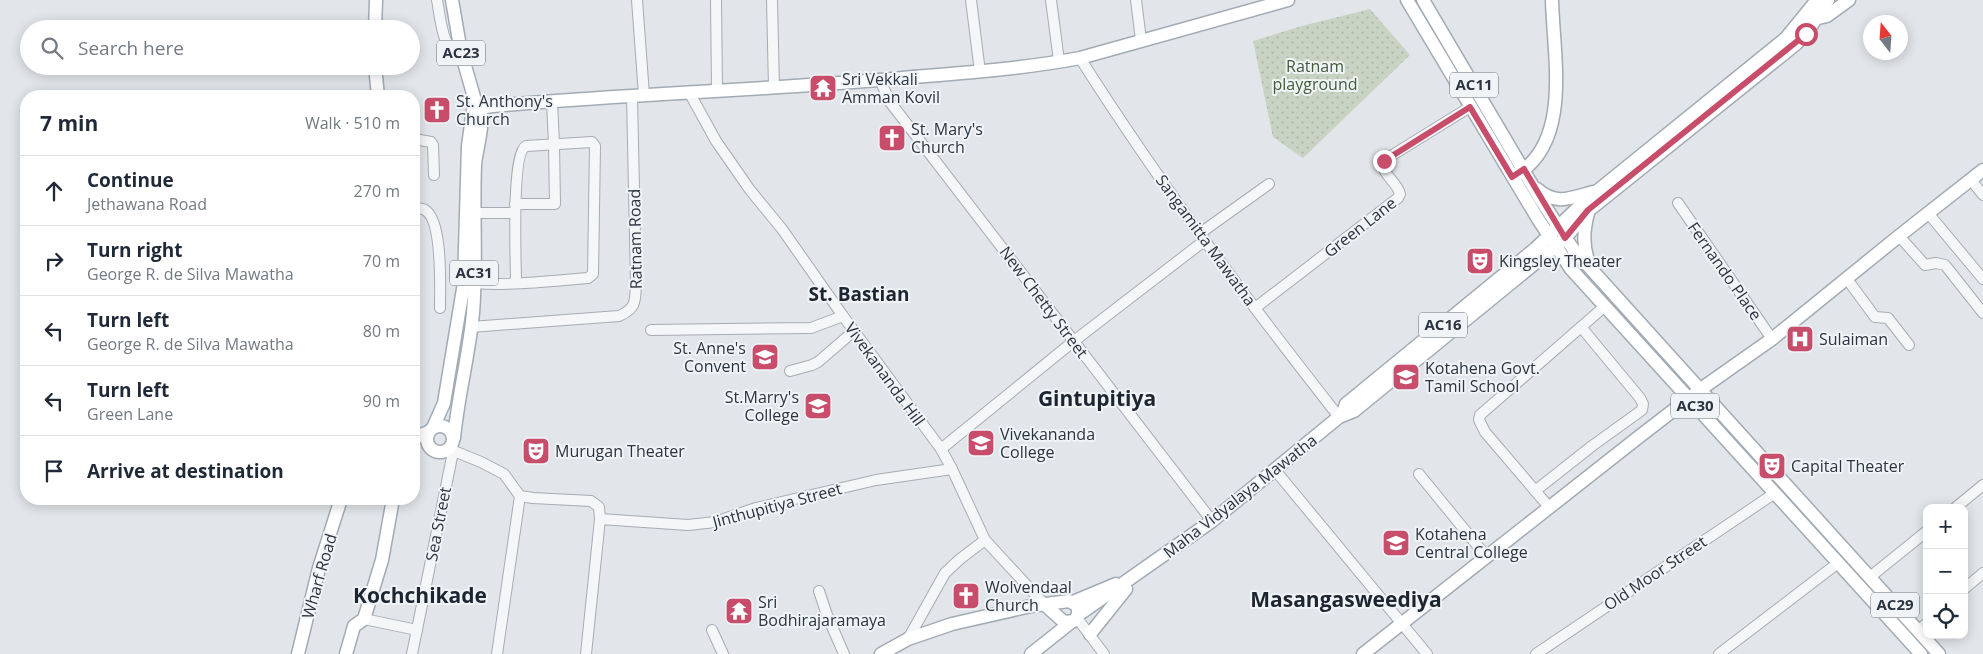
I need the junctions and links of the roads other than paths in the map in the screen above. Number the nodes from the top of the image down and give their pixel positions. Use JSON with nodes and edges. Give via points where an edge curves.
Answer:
{"nodes":[{"id":1,"x":376,"y":0,"type":"edge"},
{"id":2,"x":437,"y":0,"type":"edge"},
{"id":3,"x":452,"y":0,"type":"edge"},
{"id":4,"x":637,"y":0,"type":"edge"},
{"id":5,"x":716,"y":0,"type":"edge"},
{"id":6,"x":772,"y":0,"type":"edge"},
{"id":7,"x":971,"y":0,"type":"edge"},
{"id":8,"x":1051,"y":0,"type":"edge"},
{"id":9,"x":1136,"y":0,"type":"edge"},
{"id":10,"x":1288,"y":0,"type":"edge"},
{"id":11,"x":1407,"y":0,"type":"edge"},
{"id":12,"x":1423,"y":0,"type":"edge"},
{"id":13,"x":1552,"y":0,"type":"edge"},
{"id":14,"x":1817,"y":0,"type":"edge"},
{"id":15,"x":1828,"y":0,"type":"edge"},
{"id":16,"x":1849,"y":0,"type":"edge"},
{"id":17,"x":1810,"y":17,"type":"junction"},
{"id":18,"x":375,"y":20,"type":"edge"},
{"id":19,"x":1141,"y":40,"type":"junction"},
{"id":20,"x":1080,"y":58,"type":"junction"},
{"id":21,"x":1059,"y":62,"type":"junction"},
{"id":22,"x":464,"y":64,"type":"junction"},
{"id":23,"x":980,"y":72,"type":"junction"},
{"id":24,"x":376,"y":75,"type":"edge"},
{"id":25,"x":880,"y":80,"type":"junction"},
{"id":26,"x":774,"y":88,"type":"junction"},
{"id":27,"x":377,"y":90,"type":"edge"},
{"id":28,"x":717,"y":90,"type":"junction"},
{"id":29,"x":689,"y":92,"type":"junction"},
{"id":30,"x":638,"y":95,"type":"junction"},
{"id":31,"x":552,"y":102,"type":"junction"},
{"id":32,"x":505,"y":105,"type":"junction"},
{"id":33,"x":1470,"y":107,"type":"junction"},
{"id":34,"x":477,"y":114,"type":"junction"},
{"id":35,"x":420,"y":140,"type":"edge"},
{"id":36,"x":554,"y":144,"type":"junction"},
{"id":37,"x":1524,"y":169,"type":"junction"},
{"id":38,"x":1983,"y":170,"type":"edge"},
{"id":39,"x":434,"y":175,"type":"dead end"},
{"id":40,"x":1512,"y":177,"type":"junction"},
{"id":41,"x":1971,"y":180,"type":"junction"},
{"id":42,"x":1269,"y":184,"type":"dead end"},
{"id":43,"x":1534,"y":186,"type":"junction"},
{"id":44,"x":1599,"y":190,"type":"junction"},
{"id":45,"x":1983,"y":195,"type":"edge"},
{"id":46,"x":1678,"y":203,"type":"dead end"},
{"id":47,"x":420,"y":209,"type":"edge"},
{"id":48,"x":515,"y":209,"type":"junction"},
{"id":49,"x":1588,"y":210,"type":"junction"},
{"id":50,"x":476,"y":213,"type":"junction"},
{"id":51,"x":1928,"y":213,"type":"junction"},
{"id":52,"x":1562,"y":233,"type":"junction"},
{"id":53,"x":1899,"y":236,"type":"junction"},
{"id":54,"x":1202,"y":238,"type":"junction"},
{"id":55,"x":1552,"y":242,"type":"junction"},
{"id":56,"x":1590,"y":270,"type":"junction"},
{"id":57,"x":1847,"y":279,"type":"junction"},
{"id":58,"x":1983,"y":279,"type":"edge"},
{"id":59,"x":474,"y":283,"type":"junction"},
{"id":60,"x":516,"y":283,"type":"junction"},
{"id":61,"x":1604,"y":307,"type":"junction"},
{"id":62,"x":440,"y":308,"type":"dead end"},
{"id":63,"x":1255,"y":308,"type":"junction"},
{"id":64,"x":1983,"y":313,"type":"edge"},
{"id":65,"x":843,"y":316,"type":"junction"},
{"id":66,"x":471,"y":327,"type":"junction"},
{"id":67,"x":1582,"y":327,"type":"junction"},
{"id":68,"x":651,"y":330,"type":"dead end"},
{"id":69,"x":854,"y":331,"type":"junction"},
{"id":70,"x":1772,"y":339,"type":"junction"},
{"id":71,"x":1074,"y":341,"type":"junction"},
{"id":72,"x":1909,"y":345,"type":"dead end"},
{"id":73,"x":790,"y":371,"type":"dead end"},
{"id":74,"x":1700,"y":389,"type":"junction"},
{"id":75,"x":1689,"y":399,"type":"junction"},
{"id":76,"x":1340,"y":416,"type":"junction"},
{"id":77,"x":430,"y":434,"type":"junction"},
{"id":78,"x":420,"y":438,"type":"edge"},
{"id":79,"x":420,"y":442,"type":"edge"},
{"id":80,"x":452,"y":446,"type":"junction"},
{"id":81,"x":941,"y":449,"type":"junction"},
{"id":82,"x":952,"y":469,"type":"junction"},
{"id":83,"x":1275,"y":470,"type":"junction"},
{"id":84,"x":1419,"y":474,"type":"dead end"},
{"id":85,"x":1983,"y":485,"type":"edge"},
{"id":86,"x":1535,"y":490,"type":"junction"},
{"id":87,"x":1775,"y":493,"type":"junction"},
{"id":88,"x":520,"y":496,"type":"junction"},
{"id":89,"x":1960,"y":504,"type":"edge"},
{"id":90,"x":338,"y":505,"type":"edge"},
{"id":91,"x":392,"y":505,"type":"edge"},
{"id":92,"x":1549,"y":507,"type":"junction"},
{"id":93,"x":600,"y":519,"type":"junction"},
{"id":94,"x":1212,"y":521,"type":"junction"},
{"id":95,"x":1923,"y":534,"type":"edge"},
{"id":96,"x":985,"y":540,"type":"junction"},
{"id":97,"x":1486,"y":556,"type":"junction"},
{"id":98,"x":1851,"y":556,"type":"joint"},
{"id":99,"x":1838,"y":563,"type":"junction"},
{"id":100,"x":1983,"y":574,"type":"edge"},
{"id":101,"x":1136,"y":575,"type":"junction"},
{"id":102,"x":1870,"y":577,"type":"junction"},
{"id":103,"x":1968,"y":586,"type":"edge"},
{"id":104,"x":819,"y":591,"type":"dead end"},
{"id":105,"x":1045,"y":605,"type":"junction"},
{"id":106,"x":1064,"y":606,"type":"junction"},
{"id":107,"x":364,"y":619,"type":"junction"},
{"id":108,"x":1075,"y":619,"type":"junction"},
{"id":109,"x":1401,"y":623,"type":"junction"},
{"id":110,"x":1922,"y":627,"type":"edge"},
{"id":111,"x":417,"y":630,"type":"junction"},
{"id":112,"x":712,"y":630,"type":"dead end"},
{"id":113,"x":1090,"y":634,"type":"junction"},
{"id":114,"x":908,"y":639,"type":"junction"},
{"id":115,"x":298,"y":654,"type":"edge"},
{"id":116,"x":346,"y":654,"type":"edge"},
{"id":117,"x":412,"y":654,"type":"edge"},
{"id":118,"x":498,"y":654,"type":"edge"},
{"id":119,"x":586,"y":654,"type":"edge"},
{"id":120,"x":723,"y":654,"type":"edge"},
{"id":121,"x":844,"y":654,"type":"edge"},
{"id":122,"x":881,"y":654,"type":"edge"},
{"id":123,"x":1032,"y":654,"type":"edge"},
{"id":124,"x":1104,"y":654,"type":"edge"},
{"id":125,"x":1363,"y":654,"type":"edge"},
{"id":126,"x":1427,"y":654,"type":"edge"},
{"id":127,"x":1536,"y":654,"type":"edge"},
{"id":128,"x":1719,"y":654,"type":"edge"},
{"id":129,"x":1921,"y":654,"type":"edge"},
{"id":130,"x":1939,"y":654,"type":"edge"}],
"edges":[{"from":1,"to":18,"type":"main road"},
{"from":2,"to":22,"type":"street","via":[[448,48]]},
{"from":3,"to":22,"type":"main road","number":"AC23"},
{"from":4,"to":30,"type":"street"},
{"from":5,"to":28,"type":"street"},
{"from":6,"to":26,"type":"street"},
{"from":7,"to":23,"type":"street"},
{"from":8,"to":21,"type":"street"},
{"from":9,"to":19,"type":"street"},
{"from":10,"to":19,"type":"main road"},
{"from":11,"to":33,"type":"main road","number":"AC11"},
{"from":12,"to":37,"type":"main road","number":"AC11"},
{"from":13,"to":37,"type":"main road","via":[[1556,101],[1539,154]]},
{"from":14,"to":17,"type":"main road"},
{"from":15,"to":17,"type":"main road"},
{"from":16,"to":17,"type":"main road","via":[[1828,16]]},
{"from":17,"to":44,"type":"main road"},
{"from":17,"to":49,"type":"main road","via":[[1806,34],[1796,44]]},
{"from":19,"to":20,"type":"main road"},
{"from":20,"to":21,"type":"main road"},
{"from":20,"to":54,"type":"street","name":"Sangamitta Mawatha"},
{"from":21,"to":23,"type":"main road"},
{"from":22,"to":34,"type":"main road","number":"AC23"},
{"from":23,"to":25,"type":"main road"},
{"from":24,"to":27,"type":"main road"},
{"from":25,"to":26,"type":"main road"},
{"from":25,"to":71,"type":"street","name":"New Chetty Street","via":[[890,102]]},
{"from":26,"to":28,"type":"main road"},
{"from":28,"to":29,"type":"main road"},
{"from":29,"to":30,"type":"main road"},
{"from":29,"to":65,"type":"street","name":"Vivekananda Hill","via":[[716,141]]},
{"from":30,"to":31,"type":"main road"},
{"from":30,"to":66,"type":"street","name":"Ratnam Road","via":[[633,307],[619,316]]},
{"from":31,"to":32,"type":"main road"},
{"from":31,"to":36,"type":"street"},
{"from":32,"to":34,"type":"main road"},
{"from":32,"to":34,"type":"main road"},
{"from":33,"to":40,"type":"main road","number":"AC11"},
{"from":33,"to":63,"type":"street","name":"Green Lane","via":[[1386,159],[1383,169],[1399,189],[1400,197]]},
{"from":34,"to":50,"type":"main road","number":"AC31"},
{"from":34,"to":77,"type":"main road","number":"AC31","via":[[466,190],[464,283],[444,403]]},
{"from":35,"to":39,"type":"street","via":[[432,142]]},
{"from":36,"to":48,"type":"street","via":[[523,147]]},
{"from":36,"to":48,"type":"street","via":[[555,204]]},
{"from":36,"to":60,"type":"street","via":[[592,142],[594,146],[593,274],[588,278]]},
{"from":37,"to":40,"type":"main road"},
{"from":37,"to":43,"type":"main road","number":"AC11"},
{"from":38,"to":41,"type":"main road"},
{"from":40,"to":55,"type":"main road","number":"AC11"},
{"from":41,"to":45,"type":"street"},
{"from":41,"to":51,"type":"main road"},
{"from":42,"to":54,"type":"street"},
{"from":43,"to":44,"type":"main road","via":[[1550,199],[1559,200]]},
{"from":43,"to":52,"type":"main road","number":"AC11"},
{"from":44,"to":52,"type":"main road"},
{"from":46,"to":70,"type":"street","name":"Fernando Place"},
{"from":47,"to":62,"type":"street","via":[[431,216],[438,238]]},
{"from":48,"to":50,"type":"street"},
{"from":48,"to":60,"type":"street"},
{"from":49,"to":52,"type":"main road"},
{"from":49,"to":56,"type":"main road","via":[[1583,236]]},
{"from":50,"to":59,"type":"main road","number":"AC31"},
{"from":51,"to":53,"type":"main road"},
{"from":51,"to":58,"type":"street"},
{"from":52,"to":55,"type":"main road","name":"Maha Vidyalaya Mawatha"},
{"from":52,"to":56,"type":"main road","number":"AC30"},
{"from":53,"to":57,"type":"main road"},
{"from":53,"to":64,"type":"street","via":[[1925,265],[1945,265]]},
{"from":54,"to":63,"type":"street","name":"Sangamitta Mawatha"},
{"from":54,"to":71,"type":"street"},
{"from":55,"to":61,"type":"main road","number":"AC30"},
{"from":55,"to":76,"type":"main road","name":"Maha Vidyalaya Mawatha","number":"AC16","via":[[1346,404]]},
{"from":56,"to":74,"type":"main road","number":"AC30"},
{"from":57,"to":70,"type":"main road"},
{"from":57,"to":72,"type":"street","via":[[1875,317],[1888,318]]},
{"from":59,"to":60,"type":"street"},
{"from":59,"to":66,"type":"main road","number":"AC31"},
{"from":61,"to":67,"type":"street"},
{"from":61,"to":75,"type":"main road","number":"AC30"},
{"from":63,"to":76,"type":"street","name":"Sangamitta Mawatha"},
{"from":65,"to":68,"type":"street","via":[[811,328]]},
{"from":65,"to":69,"type":"street","name":"Vivekananda Hill"},
{"from":66,"to":80,"type":"main road","number":"AC31"},
{"from":67,"to":86,"type":"street","via":[[1480,415],[1485,432]]},
{"from":67,"to":86,"type":"street","via":[[1640,398],[1642,410]]},
{"from":69,"to":73,"type":"street","via":[[812,366]]},
{"from":69,"to":81,"type":"street","name":"Vivekananda Hill"},
{"from":70,"to":74,"type":"main road"},
{"from":71,"to":81,"type":"street"},
{"from":71,"to":94,"type":"street","name":"New Chetty Street"},
{"from":74,"to":75,"type":"main road"},
{"from":74,"to":98,"type":"main road","number":"AC30"},
{"from":75,"to":87,"type":"main road","number":"AC30"},
{"from":75,"to":92,"type":"main road"},
{"from":76,"to":83,"type":"main road","name":"Maha Vidyalaya Mawatha","number":"AC16"},
{"from":77,"to":78,"type":"main road"},
{"from":77,"to":79,"type":"main road"},
{"from":77,"to":80,"type":"main road","via":[[434,451],[443,452]]},
{"from":77,"to":80,"type":"main road","via":[[438,426],[450,430]]},
{"from":80,"to":88,"type":"street","via":[[504,474]]},
{"from":80,"to":111,"type":"street","name":"Sea Street"},
{"from":81,"to":82,"type":"street","name":"Vivekananda Hill"},
{"from":82,"to":93,"type":"street","name":"Jinthupitiya Street","via":[[876,480],[756,508],[702,525]]},
{"from":82,"to":96,"type":"street","name":"Vivekananda Hill"},
{"from":83,"to":94,"type":"main road","name":"Maha Vidyalaya Mawatha","number":"AC16"},
{"from":83,"to":109,"type":"street"},
{"from":84,"to":97,"type":"street"},
{"from":85,"to":89,"type":"street"},
{"from":86,"to":92,"type":"street"},
{"from":87,"to":99,"type":"main road","number":"AC30"},
{"from":87,"to":127,"type":"street","name":"Old Moor Street"},
{"from":88,"to":93,"type":"street","via":[[591,502],[598,507]]},
{"from":88,"to":118,"type":"street"},
{"from":90,"to":115,"type":"main road","name":"Wharf Road"},
{"from":91,"to":107,"type":"main road","via":[[382,560]]},
{"from":92,"to":97,"type":"main road"},
{"from":93,"to":119,"type":"street"},
{"from":94,"to":101,"type":"main road","name":"Maha Vidyalaya Mawatha","number":"AC16"},
{"from":95,"to":102,"type":"street"},
{"from":96,"to":105,"type":"street","name":"Vivekananda Hill"},
{"from":96,"to":114,"type":"street","via":[[945,573]]},
{"from":97,"to":109,"type":"main road"},
{"from":98,"to":102,"type":"main road","number":"AC29"},
{"from":99,"to":128,"type":"street"},
{"from":99,"to":129,"type":"main road","number":"AC29"},
{"from":100,"to":103,"type":"street"},
{"from":101,"to":106,"type":"main road","name":"Maha Vidyalaya Mawatha","number":"AC16"},
{"from":101,"to":108,"type":"main road","name":"Maha Vidyalaya Mawatha","number":"AC16"},
{"from":101,"to":113,"type":"main road"},
{"from":102,"to":110,"type":"main road","number":"AC29"},
{"from":104,"to":121,"type":"street"},
{"from":105,"to":106,"type":"main road","name":"Maha Vidyalaya Mawatha"},
{"from":105,"to":114,"type":"main road","name":"Maha Vidyalaya Mawatha","via":[[952,624]]},
{"from":106,"to":108,"type":"main road","via":[[1078,606]]},
{"from":106,"to":108,"type":"main road","via":[[1061,620]]},
{"from":107,"to":111,"type":"street"},
{"from":107,"to":116,"type":"main road","via":[[354,626]]},
{"from":108,"to":113,"type":"street"},
{"from":108,"to":123,"type":"main road","name":"Maha Vidyalaya Mawatha"},
{"from":109,"to":125,"type":"main road"},
{"from":109,"to":126,"type":"street"},
{"from":110,"to":130,"type":"main road","number":"AC29"},
{"from":111,"to":117,"type":"street","name":"Sea Street"},
{"from":112,"to":120,"type":"street"},
{"from":113,"to":124,"type":"street"},
{"from":114,"to":122,"type":"main road","name":"Maha Vidyalaya Mawatha"}]}
